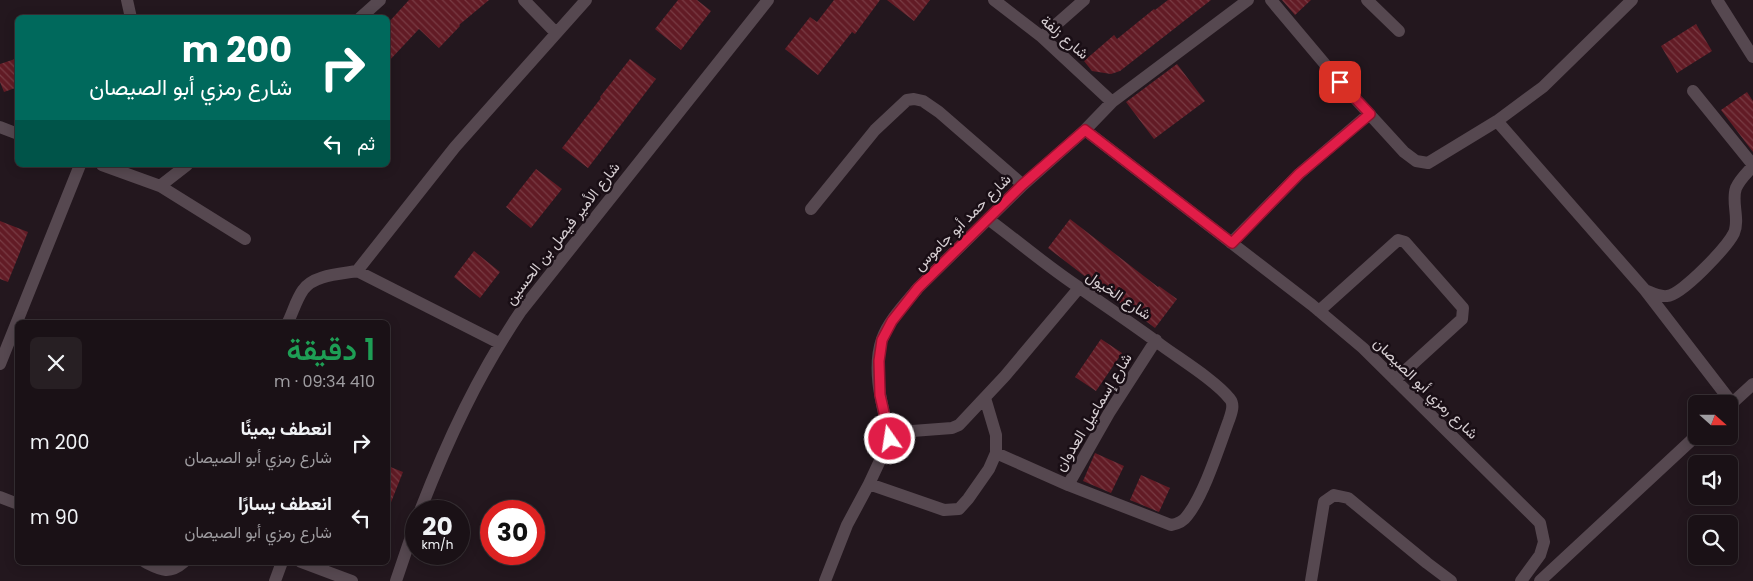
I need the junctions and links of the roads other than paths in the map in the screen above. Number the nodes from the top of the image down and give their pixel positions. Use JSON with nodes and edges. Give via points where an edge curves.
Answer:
{"nodes":[{"id":1,"x":380,"y":0,"type":"edge"},
{"id":2,"x":524,"y":0,"type":"edge"},
{"id":3,"x":586,"y":0,"type":"edge"},
{"id":4,"x":768,"y":0,"type":"edge"},
{"id":5,"x":994,"y":0,"type":"edge"},
{"id":6,"x":1084,"y":0,"type":"edge"},
{"id":7,"x":1248,"y":0,"type":"edge"},
{"id":8,"x":1271,"y":0,"type":"edge"},
{"id":9,"x":1367,"y":0,"type":"edge"},
{"id":10,"x":1632,"y":0,"type":"edge"},
{"id":11,"x":1717,"y":0,"type":"edge"},
{"id":12,"x":129,"y":2,"type":"edge"},
{"id":13,"x":131,"y":15,"type":"edge"},
{"id":14,"x":363,"y":15,"type":"edge"},
{"id":15,"x":1399,"y":31,"type":"dead end"},
{"id":16,"x":556,"y":33,"type":"junction"},
{"id":17,"x":1042,"y":37,"type":"junction"},
{"id":18,"x":1753,"y":57,"type":"edge"},
{"id":19,"x":1693,"y":91,"type":"dead end"},
{"id":20,"x":1112,"y":102,"type":"junction"},
{"id":21,"x":1370,"y":114,"type":"junction"},
{"id":22,"x":1497,"y":121,"type":"junction"},
{"id":23,"x":0,"y":128,"type":"edge"},
{"id":24,"x":1085,"y":130,"type":"junction"},
{"id":25,"x":15,"y":133,"type":"edge"},
{"id":26,"x":1753,"y":166,"type":"edge"},
{"id":27,"x":79,"y":167,"type":"edge"},
{"id":28,"x":108,"y":167,"type":"edge"},
{"id":29,"x":184,"y":167,"type":"edge"},
{"id":30,"x":1022,"y":185,"type":"junction"},
{"id":31,"x":160,"y":186,"type":"junction"},
{"id":32,"x":811,"y":209,"type":"dead end"},
{"id":33,"x":988,"y":219,"type":"junction"},
{"id":34,"x":245,"y":239,"type":"dead end"},
{"id":35,"x":1232,"y":243,"type":"junction"},
{"id":36,"x":357,"y":272,"type":"junction"},
{"id":37,"x":1079,"y":288,"type":"junction"},
{"id":38,"x":1645,"y":290,"type":"junction"},
{"id":39,"x":1319,"y":311,"type":"junction"},
{"id":40,"x":20,"y":320,"type":"edge"},
{"id":41,"x":289,"y":320,"type":"edge"},
{"id":42,"x":15,"y":331,"type":"edge"},
{"id":43,"x":1156,"y":340,"type":"junction"},
{"id":44,"x":499,"y":343,"type":"junction"},
{"id":45,"x":0,"y":364,"type":"edge"},
{"id":46,"x":1395,"y":380,"type":"junction"},
{"id":47,"x":1753,"y":384,"type":"edge"},
{"id":48,"x":1723,"y":395,"type":"edge"},
{"id":49,"x":985,"y":398,"type":"junction"},
{"id":50,"x":1230,"y":398,"type":"joint"},
{"id":51,"x":1738,"y":398,"type":"edge"},
{"id":52,"x":890,"y":439,"type":"junction"},
{"id":53,"x":1688,"y":443,"type":"edge"},
{"id":54,"x":996,"y":453,"type":"junction"},
{"id":55,"x":869,"y":484,"type":"junction"},
{"id":56,"x":1068,"y":485,"type":"junction"},
{"id":57,"x":0,"y":497,"type":"edge"},
{"id":58,"x":425,"y":500,"type":"edge"},
{"id":59,"x":15,"y":503,"type":"edge"},
{"id":60,"x":405,"y":554,"type":"edge"},
{"id":61,"x":151,"y":565,"type":"edge"},
{"id":62,"x":181,"y":565,"type":"edge"},
{"id":63,"x":281,"y":565,"type":"edge"},
{"id":64,"x":309,"y":565,"type":"edge"},
{"id":65,"x":275,"y":581,"type":"edge"},
{"id":66,"x":352,"y":581,"type":"edge"},
{"id":67,"x":396,"y":581,"type":"edge"},
{"id":68,"x":825,"y":581,"type":"edge"},
{"id":69,"x":1311,"y":581,"type":"edge"},
{"id":70,"x":1452,"y":581,"type":"edge"},
{"id":71,"x":1521,"y":581,"type":"edge"},
{"id":72,"x":1540,"y":581,"type":"edge"}],
"edges":[{"from":1,"to":14,"type":"street"},
{"from":2,"to":16,"type":"street"},
{"from":3,"to":16,"type":"street"},
{"from":4,"to":44,"type":"street","name":"شارع الأمير فيصل بن الحسين","via":[[546,278]]},
{"from":5,"to":17,"type":"street","name":"شارع زلفة"},
{"from":6,"to":17,"type":"street"},
{"from":7,"to":20,"type":"street","name":"شارع حمد أبو جاموس"},
{"from":8,"to":21,"type":"street"},
{"from":9,"to":15,"type":"street"},
{"from":10,"to":22,"type":"street","via":[[1543,87]]},
{"from":11,"to":18,"type":"street"},
{"from":12,"to":13,"type":"street"},
{"from":16,"to":36,"type":"street","via":[[455,147]]},
{"from":17,"to":20,"type":"street","name":"شارع زلفة"},
{"from":19,"to":26,"type":"street"},
{"from":20,"to":24,"type":"street","name":"شارع حمد أبو جاموس"},
{"from":21,"to":22,"type":"street","via":[[1404,152],[1416,161],[1428,163]]},
{"from":21,"to":35,"type":"street","via":[[1299,174]]},
{"from":22,"to":38,"type":"street"},
{"from":23,"to":25,"type":"street"},
{"from":24,"to":30,"type":"street","name":"شارع حمد أبو جاموس"},
{"from":24,"to":35,"type":"street","name":"شارع رمزي أبو الصيصان"},
{"from":26,"to":38,"type":"street","via":[[1736,189],[1736,225],[1724,248],[1685,288],[1668,296]]},
{"from":27,"to":40,"type":"street"},
{"from":28,"to":31,"type":"street"},
{"from":29,"to":31,"type":"street"},
{"from":30,"to":32,"type":"street","via":[[930,106],[914,99],[907,100],[874,130]]},
{"from":30,"to":33,"type":"street","name":"شارع حمد أبو جاموس"},
{"from":31,"to":34,"type":"street"},
{"from":33,"to":37,"type":"street","name":"شارع الخيول"},
{"from":33,"to":52,"type":"street","name":"شارع حمد أبو جاموس","via":[[918,288],[892,321],[882,340],[879,387]]},
{"from":35,"to":39,"type":"street","name":"شارع رمزي أبو الصيصان"},
{"from":36,"to":41,"type":"street","via":[[309,284]]},
{"from":36,"to":44,"type":"street"},
{"from":37,"to":43,"type":"street","name":"شارع الخيول"},
{"from":37,"to":49,"type":"street"},
{"from":38,"to":48,"type":"street"},
{"from":39,"to":46,"type":"street","name":"شارع رمزي أبو الصيصان"},
{"from":39,"to":46,"type":"street","via":[[1398,240],[1405,242],[1463,308],[1462,319]]},
{"from":42,"to":45,"type":"street"},
{"from":43,"to":50,"type":"street","name":"شارع الخيول"},
{"from":43,"to":56,"type":"street","name":"شارع إسماعيل العدوان"},
{"from":44,"to":58,"type":"street","name":"شارع الأمير فيصل بن الحسين","via":[[468,399]]},
{"from":46,"to":71,"type":"street","name":"شارع رمزي أبو الصيصان","via":[[1540,524],[1544,542],[1540,555]]},
{"from":47,"to":51,"type":"street"},
{"from":49,"to":52,"type":"street","via":[[959,425],[908,430]]},
{"from":49,"to":54,"type":"street","via":[[996,435]]},
{"from":50,"to":56,"type":"street","name":"شارع إسماعيل العدوان","via":[[1229,420],[1207,477],[1186,518],[1178,524],[1171,525]]},
{"from":52,"to":55,"type":"street"},
{"from":53,"to":72,"type":"street"},
{"from":54,"to":55,"type":"street","via":[[974,492],[958,509],[944,510]]},
{"from":54,"to":56,"type":"street"},
{"from":55,"to":68,"type":"street","via":[[847,525]]},
{"from":57,"to":59,"type":"street"},
{"from":60,"to":67,"type":"street"},
{"from":61,"to":62,"type":"street","via":[[163,571],[176,570]]},
{"from":63,"to":65,"type":"street"},
{"from":64,"to":66,"type":"street"},
{"from":69,"to":70,"type":"street","via":[[1324,502],[1334,495],[1348,498]]}]}
